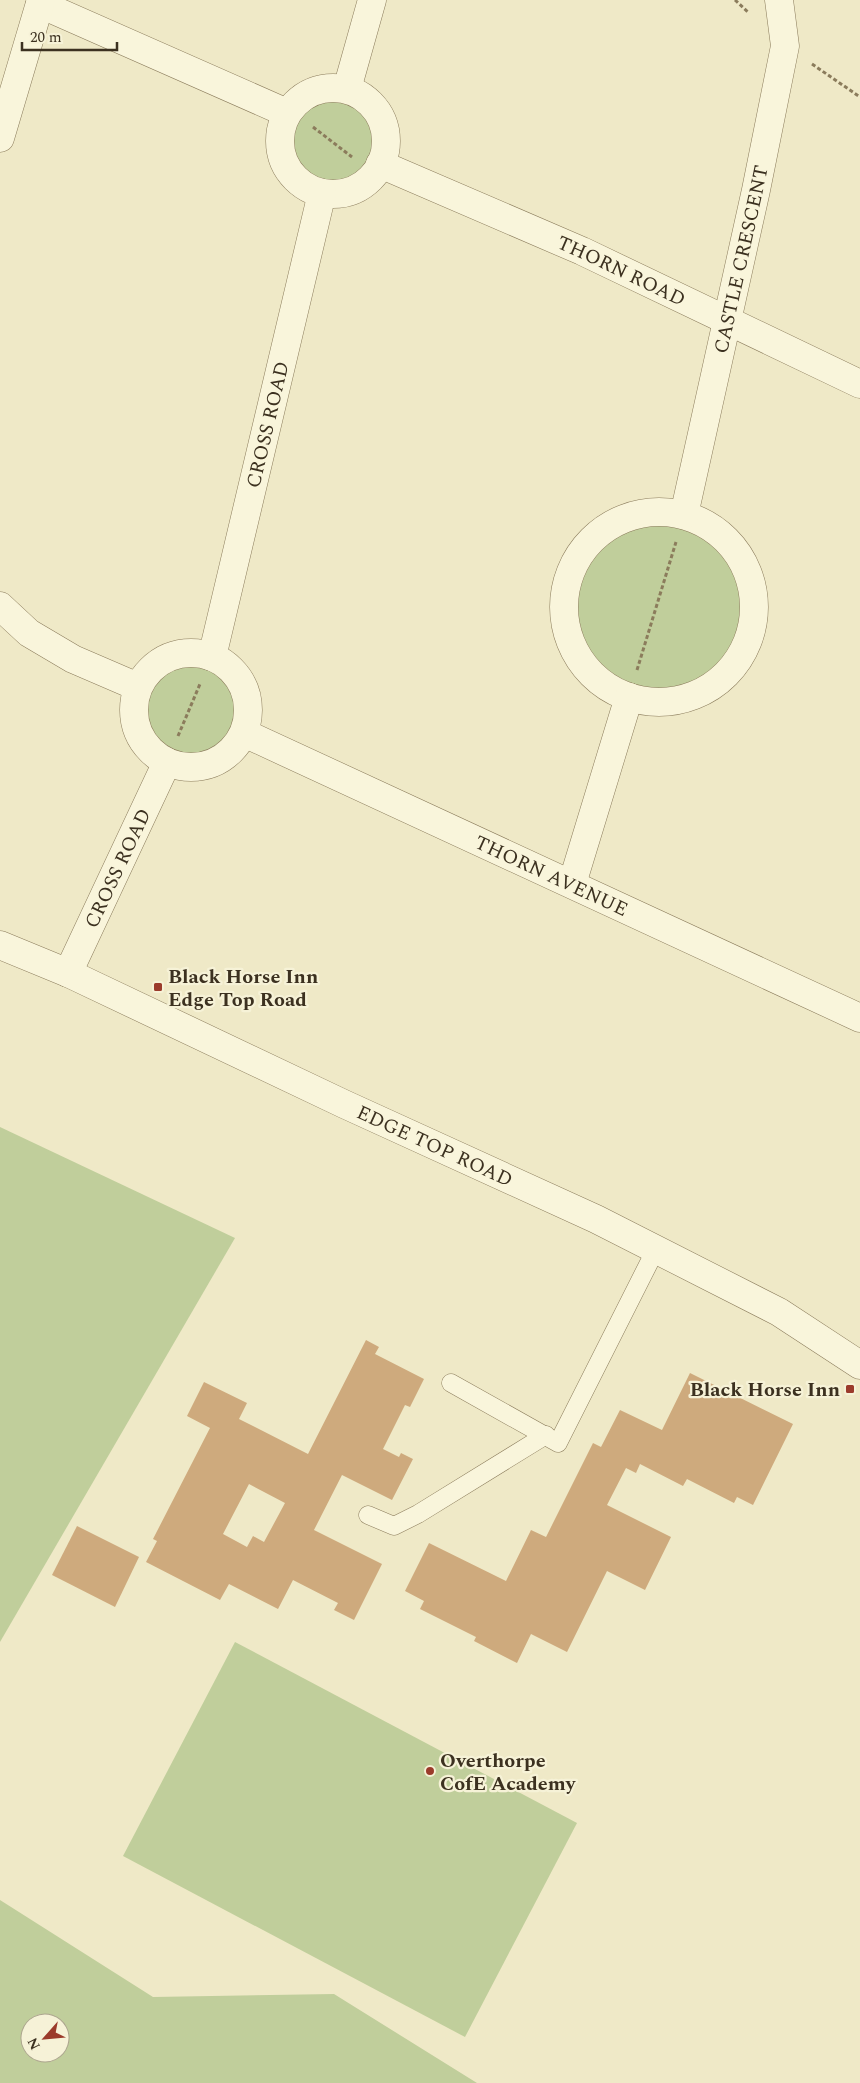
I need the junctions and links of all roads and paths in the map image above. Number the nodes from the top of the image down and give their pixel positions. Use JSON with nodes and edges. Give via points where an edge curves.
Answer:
{"nodes":[{"id":1,"x":372,"y":0,"type":"edge"},
{"id":2,"x":780,"y":0,"type":"edge"},
{"id":3,"x":41,"y":2,"type":"edge"},
{"id":4,"x":347,"y":89,"type":"junction"},
{"id":5,"x":288,"y":111,"type":"junction"},
{"id":6,"x":0,"y":138,"type":"edge"},
{"id":7,"x":377,"y":169,"type":"junction"},
{"id":8,"x":322,"y":193,"type":"junction"},
{"id":9,"x":727,"y":320,"type":"junction"},
{"id":10,"x":860,"y":384,"type":"edge"},
{"id":11,"x":684,"y":515,"type":"junction"},
{"id":12,"x":0,"y":606,"type":"edge"},
{"id":13,"x":212,"y":657,"type":"junction"},
{"id":14,"x":138,"y":687,"type":"junction"},
{"id":15,"x":629,"y":697,"type":"junction"},
{"id":16,"x":244,"y":733,"type":"junction"},
{"id":17,"x":167,"y":762,"type":"junction"},
{"id":18,"x":572,"y":884,"type":"junction"},
{"id":19,"x":0,"y":945,"type":"edge"},
{"id":20,"x":68,"y":973,"type":"junction"},
{"id":21,"x":860,"y":1018,"type":"edge"},
{"id":22,"x":656,"y":1249,"type":"junction"},
{"id":23,"x":860,"y":1365,"type":"edge"},
{"id":24,"x":451,"y":1383,"type":"dead end"},
{"id":25,"x":546,"y":1435,"type":"junction"},
{"id":26,"x":368,"y":1515,"type":"dead end"}],
"edges":[{"from":1,"to":4,"type":"street"},
{"from":2,"to":9,"type":"street","name":"CASTLE CRESCENT","via":[[785,46]]},
{"from":3,"to":5,"type":"street"},
{"from":3,"to":6,"type":"street"},
{"from":4,"to":5,"type":"street","via":[[330,87],[313,91]]},
{"from":4,"to":7,"type":"street","via":[[373,106],[381,119],[386,134],[385,149]]},
{"from":5,"to":7,"type":"path"},
{"from":5,"to":8,"type":"street","via":[[280,128],[279,144],[283,159],[290,173],[302,184]]},
{"from":7,"to":8,"type":"street","via":[[360,186],[346,192]]},
{"from":7,"to":9,"type":"street","name":"THORN ROAD","via":[[582,251]]},
{"from":8,"to":13,"type":"street","name":"CROSS ROAD"},
{"from":9,"to":10,"type":"street","name":"THORN ROAD"},
{"from":9,"to":11,"type":"street","name":"CASTLE CRESCENT"},
{"from":11,"to":15,"type":"path"},
{"from":11,"to":15,"type":"street","via":[[647,512],[610,525],[588,544],[570,574],[564,602],[567,632],[580,659],[595,677]]},
{"from":11,"to":15,"type":"street","via":[[703,523],[724,538],[743,564],[753,594],[750,634],[731,669],[705,690],[677,700],[653,702]]},
{"from":12,"to":14,"type":"street","via":[[29,633],[73,659]]},
{"from":13,"to":14,"type":"street","via":[[188,652],[169,656],[153,666]]},
{"from":13,"to":16,"type":"street","via":[[221,660],[242,684],[249,712]]},
{"from":13,"to":17,"type":"path"},
{"from":14,"to":17,"type":"street","via":[[133,709],[134,723],[149,750]]},
{"from":15,"to":18,"type":"street"},
{"from":16,"to":17,"type":"street","via":[[229,754],[214,763],[197,768]]},
{"from":16,"to":18,"type":"street","name":"THORN AVENUE"},
{"from":17,"to":20,"type":"street","name":"CROSS ROAD"},
{"from":18,"to":21,"type":"street","name":"THORN AVENUE"},
{"from":19,"to":20,"type":"street","name":"EDGE TOP ROAD"},
{"from":20,"to":22,"type":"street","name":"EDGE TOP ROAD"},
{"from":22,"to":23,"type":"street","name":"EDGE TOP ROAD","via":[[779,1312]]},
{"from":22,"to":25,"type":"lane","via":[[558,1443]]},
{"from":24,"to":25,"type":"lane"},
{"from":25,"to":26,"type":"lane","via":[[394,1526]]}]}
